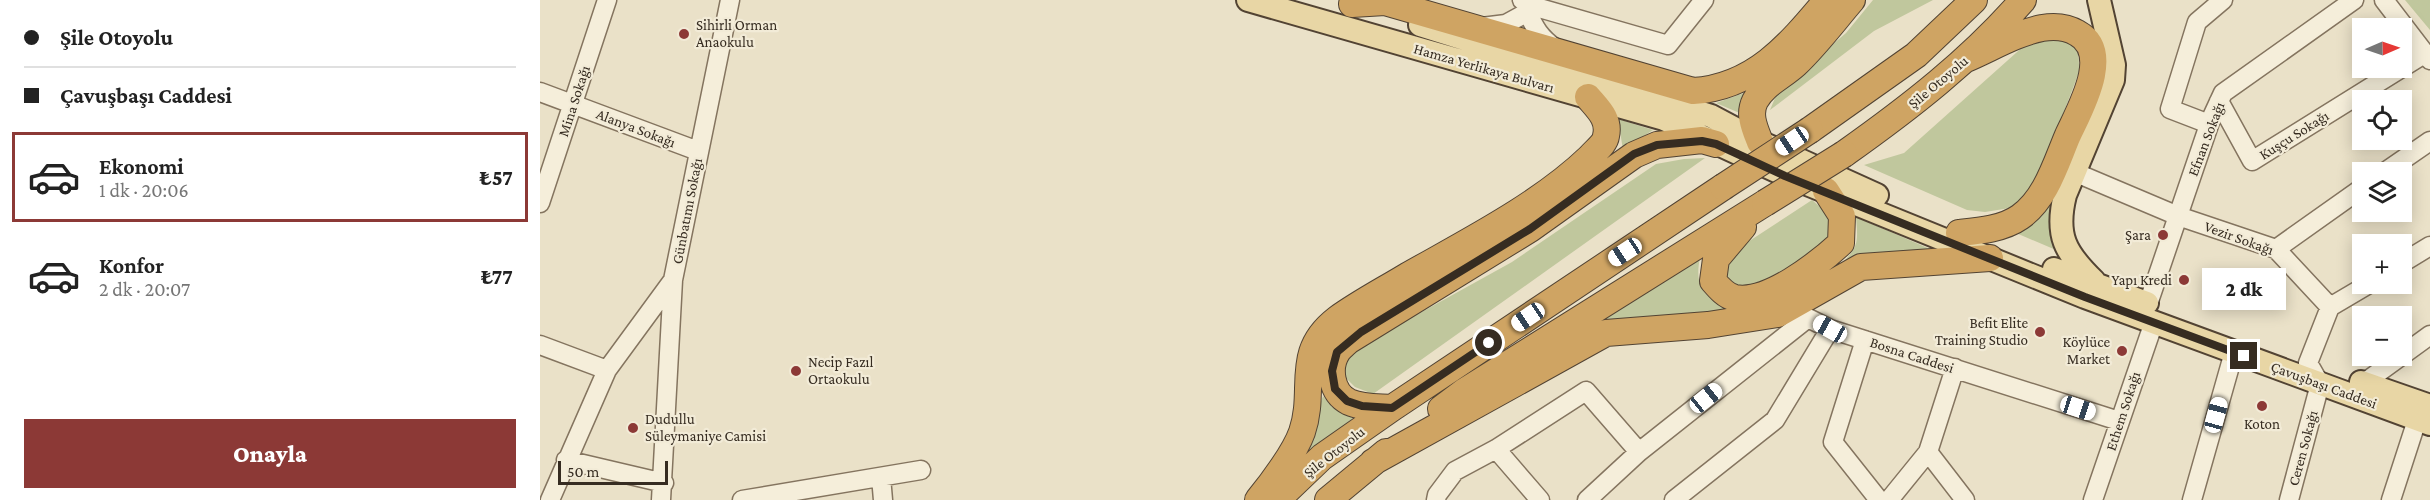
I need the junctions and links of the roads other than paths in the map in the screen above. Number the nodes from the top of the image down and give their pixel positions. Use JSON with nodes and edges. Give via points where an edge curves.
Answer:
{"nodes":[{"id":1,"x":607,"y":0,"type":"edge"},
{"id":2,"x":730,"y":0,"type":"edge"},
{"id":3,"x":1248,"y":0,"type":"edge"},
{"id":4,"x":1704,"y":0,"type":"edge"},
{"id":5,"x":1827,"y":0,"type":"edge"},
{"id":6,"x":1852,"y":0,"type":"edge"},
{"id":7,"x":1974,"y":0,"type":"edge"},
{"id":8,"x":2098,"y":0,"type":"edge"},
{"id":9,"x":2223,"y":0,"type":"edge"},
{"id":10,"x":2354,"y":0,"type":"edge"},
{"id":11,"x":2384,"y":0,"type":"edge"},
{"id":12,"x":1345,"y":2,"type":"edge"},
{"id":13,"x":1527,"y":4,"type":"edge"},
{"id":14,"x":2022,"y":4,"type":"edge"},
{"id":15,"x":1469,"y":26,"type":"junction"},
{"id":16,"x":1561,"y":53,"type":"junction"},
{"id":17,"x":2427,"y":57,"type":"edge"},
{"id":18,"x":1966,"y":59,"type":"junction"},
{"id":19,"x":540,"y":92,"type":"edge"},
{"id":20,"x":1588,"y":97,"type":"junction"},
{"id":21,"x":2219,"y":101,"type":"junction"},
{"id":22,"x":573,"y":104,"type":"junction"},
{"id":23,"x":2209,"y":124,"type":"junction"},
{"id":24,"x":2430,"y":141,"type":"edge"},
{"id":25,"x":1760,"y":142,"type":"junction"},
{"id":26,"x":1716,"y":144,"type":"junction"},
{"id":27,"x":698,"y":151,"type":"junction"},
{"id":28,"x":2400,"y":162,"type":"edge"},
{"id":29,"x":2074,"y":172,"type":"junction"},
{"id":30,"x":1826,"y":191,"type":"junction"},
{"id":31,"x":2352,"y":195,"type":"edge"},
{"id":32,"x":540,"y":202,"type":"edge"},
{"id":33,"x":1765,"y":204,"type":"junction"},
{"id":34,"x":2178,"y":216,"type":"junction"},
{"id":35,"x":1959,"y":233,"type":"junction"},
{"id":36,"x":2430,"y":246,"type":"edge"},
{"id":37,"x":2276,"y":249,"type":"junction"},
{"id":38,"x":2412,"y":257,"type":"edge"},
{"id":39,"x":1990,"y":258,"type":"junction"},
{"id":40,"x":673,"y":280,"type":"junction"},
{"id":41,"x":2097,"y":284,"type":"junction"},
{"id":42,"x":2352,"y":294,"type":"edge"},
{"id":43,"x":2330,"y":307,"type":"junction"},
{"id":44,"x":2151,"y":313,"type":"junction"},
{"id":45,"x":1830,"y":329,"type":"junction"},
{"id":46,"x":2430,"y":335,"type":"edge"},
{"id":47,"x":1865,"y":340,"type":"junction"},
{"id":48,"x":540,"y":345,"type":"edge"},
{"id":49,"x":2234,"y":352,"type":"junction"},
{"id":50,"x":2308,"y":363,"type":"junction"},
{"id":51,"x":1955,"y":368,"type":"junction"},
{"id":52,"x":607,"y":370,"type":"junction"},
{"id":53,"x":2320,"y":384,"type":"junction"},
{"id":54,"x":2361,"y":390,"type":"junction"},
{"id":55,"x":1392,"y":408,"type":"junction"},
{"id":56,"x":2426,"y":417,"type":"edge"},
{"id":57,"x":2119,"y":421,"type":"junction"},
{"id":58,"x":1496,"y":448,"type":"junction"},
{"id":59,"x":1639,"y":452,"type":"junction"},
{"id":60,"x":1928,"y":452,"type":"junction"},
{"id":61,"x":566,"y":460,"type":"junction"},
{"id":62,"x":1373,"y":462,"type":"junction"},
{"id":63,"x":921,"y":470,"type":"dead end"},
{"id":64,"x":881,"y":477,"type":"junction"},
{"id":65,"x":663,"y":491,"type":"edge"},
{"id":66,"x":550,"y":500,"type":"edge"},
{"id":67,"x":742,"y":500,"type":"edge"},
{"id":68,"x":883,"y":500,"type":"edge"},
{"id":69,"x":1257,"y":500,"type":"edge"},
{"id":70,"x":1278,"y":500,"type":"edge"},
{"id":71,"x":1328,"y":500,"type":"edge"},
{"id":72,"x":1436,"y":500,"type":"edge"},
{"id":73,"x":1540,"y":500,"type":"edge"},
{"id":74,"x":1587,"y":500,"type":"edge"},
{"id":75,"x":1674,"y":500,"type":"edge"},
{"id":76,"x":1879,"y":500,"type":"edge"},
{"id":77,"x":1888,"y":500,"type":"edge"},
{"id":78,"x":1965,"y":500,"type":"edge"},
{"id":79,"x":2093,"y":500,"type":"edge"},
{"id":80,"x":2192,"y":500,"type":"edge"},
{"id":81,"x":2289,"y":500,"type":"edge"},
{"id":82,"x":2391,"y":500,"type":"edge"}],
"edges":[{"from":1,"to":22,"type":"street","name":"Mina Sokağı"},
{"from":2,"to":27,"type":"street","name":"Günbatımı Sokağı"},
{"from":3,"to":20,"type":"main road","name":"Hamza Yerlikaya Bulvarı"},
{"from":4,"to":13,"type":"street","via":[[1668,45]]},
{"from":5,"to":16,"type":"highway","via":[[1762,67],[1712,90],[1694,91]]},
{"from":6,"to":25,"type":"highway","via":[[1794,66],[1762,90],[1754,103],[1752,120]]},
{"from":7,"to":55,"type":"highway","name":"Şile Otoyolu","bridge":true,"via":[[1916,55]]},
{"from":8,"to":29,"type":"main road","via":[[2115,65],[2113,80]]},
{"from":9,"to":23,"type":"street","via":[[2197,22],[2170,109]]},
{"from":10,"to":21,"type":"street","name":"Efnan Sokağı","via":[[2223,93]]},
{"from":11,"to":17,"type":"street"},
{"from":12,"to":15,"type":"highway","via":[[1384,2]]},
{"from":12,"to":25,"type":"main road","name":"Hamza Yerlikaya Bulvarı","via":[[1711,116]]},
{"from":13,"to":15,"type":"street","via":[[1506,24]]},
{"from":13,"to":16,"type":"street","via":[[1534,28]]},
{"from":14,"to":18,"type":"highway","name":"Şile Otoyolu"},
{"from":15,"to":16,"type":"highway"},
{"from":17,"to":21,"type":"street","name":"Kuşçu Sokağı","via":[[2252,161]]},
{"from":18,"to":33,"type":"highway","name":"Şile Otoyolu","bridge":true,"via":[[1906,110]]},
{"from":18,"to":35,"type":"highway","via":[[2029,32],[2053,27],[2068,28],[2088,40],[2094,67],[2073,125],[2033,205],[2009,223]]},
{"from":19,"to":22,"type":"street","name":"Alanya Sokağı"},
{"from":20,"to":26,"type":"main road","name":"Hamza Yerlikaya Bulvarı","via":[[1664,118]]},
{"from":20,"to":69,"type":"highway","via":[[1605,116],[1606,139],[1578,168],[1501,223],[1382,291],[1318,336],[1309,365],[1302,432],[1274,481]]},
{"from":21,"to":23,"type":"street","name":"Efnan Sokağı"},
{"from":22,"to":27,"type":"street","name":"Alanya Sokağı"},
{"from":22,"to":32,"type":"street","name":"Mina Sokağı"},
{"from":23,"to":34,"type":"street","name":"Efnan Sokağı"},
{"from":24,"to":28,"type":"street"},
{"from":25,"to":35,"type":"main road","name":"Çavuşbaşı Caddesi"},
{"from":26,"to":30,"type":"main road","name":"Çavuşbaşı Caddesi"},
{"from":26,"to":55,"type":"highway","via":[[1702,141],[1657,145],[1634,154],[1530,229],[1348,341],[1337,352],[1332,371],[1335,389],[1347,401],[1362,406]]},
{"from":27,"to":40,"type":"street","name":"Günbatımı Sokağı"},
{"from":29,"to":34,"type":"street","name":"Vezir Sokağı"},
{"from":29,"to":41,"type":"main road","via":[[2061,212],[2060,229],[2072,256]]},
{"from":30,"to":33,"type":"highway","via":[[1842,216],[1841,243],[1769,294],[1735,298],[1722,292],[1713,281],[1716,259]]},
{"from":30,"to":39,"type":"main road","name":"Çavuşbaşı Caddesi"},
{"from":31,"to":37,"type":"street"},
{"from":33,"to":62,"type":"highway","name":"Şile Otoyolu","via":[[1465,390]]},
{"from":34,"to":37,"type":"street","name":"Vezir Sokağı"},
{"from":34,"to":44,"type":"street","name":"Efnan Sokağı"},
{"from":35,"to":41,"type":"main road","name":"Çavuşbaşı Caddesi"},
{"from":36,"to":38,"type":"street"},
{"from":37,"to":43,"type":"street","name":"Vezir Sokağı"},
{"from":39,"to":44,"type":"main road","name":"Çavuşbaşı Caddesi"},
{"from":39,"to":62,"type":"highway","via":[[1861,267],[1778,314],[1707,325],[1606,333]]},
{"from":40,"to":52,"type":"street","name":"Günbatımı Sokağı"},
{"from":40,"to":65,"type":"street"},
{"from":41,"to":44,"type":"main road","name":"Çavuşbaşı Caddesi"},
{"from":42,"to":43,"type":"street"},
{"from":43,"to":50,"type":"street"},
{"from":44,"to":49,"type":"main road","name":"Çavuşbaşı Caddesi"},
{"from":44,"to":50,"type":"main road","name":"Çavuşbaşı Caddesi"},
{"from":44,"to":57,"type":"street","name":"Ethem Sokağı"},
{"from":45,"to":47,"type":"street","name":"Bosna Caddesi"},
{"from":45,"to":59,"type":"street","name":"Bosna Caddesi","via":[[1808,318]]},
{"from":45,"to":75,"type":"street","via":[[1775,420]]},
{"from":46,"to":54,"type":"street"},
{"from":47,"to":51,"type":"street","name":"Bosna Caddesi"},
{"from":47,"to":76,"type":"street","via":[[1833,442]]},
{"from":48,"to":52,"type":"street"},
{"from":49,"to":53,"type":"main road","name":"Çavuşbaşı Caddesi"},
{"from":49,"to":80,"type":"street"},
{"from":50,"to":53,"type":"street"},
{"from":50,"to":54,"type":"main road","name":"Çavuşbaşı Caddesi"},
{"from":51,"to":57,"type":"street","name":"Bosna Caddesi"},
{"from":51,"to":60,"type":"street"},
{"from":52,"to":61,"type":"street","name":"Günbatımı Sokağı"},
{"from":53,"to":54,"type":"main road","name":"Çavuşbaşı Caddesi"},
{"from":53,"to":81,"type":"street","name":"Ceren Sokağı"},
{"from":54,"to":56,"type":"main road","name":"Çavuşbaşı Caddesi"},
{"from":55,"to":70,"type":"highway","name":"Şile Otoyolu","via":[[1322,457]]},
{"from":56,"to":82,"type":"street"},
{"from":57,"to":79,"type":"street","name":"Ethem Sokağı"},
{"from":58,"to":59,"type":"street","via":[[1586,392]]},
{"from":58,"to":72,"type":"street","via":[[1455,471]]},
{"from":58,"to":73,"type":"street"},
{"from":59,"to":74,"type":"street","name":"Bosna Caddesi"},
{"from":60,"to":77,"type":"street"},
{"from":60,"to":78,"type":"street"},
{"from":61,"to":65,"type":"street"},
{"from":61,"to":66,"type":"street","name":"Günbatımı Sokağı"},
{"from":62,"to":71,"type":"highway","name":"Şile Otoyolu"},
{"from":63,"to":64,"type":"street"},
{"from":64,"to":67,"type":"street"},
{"from":64,"to":68,"type":"street"}]}
